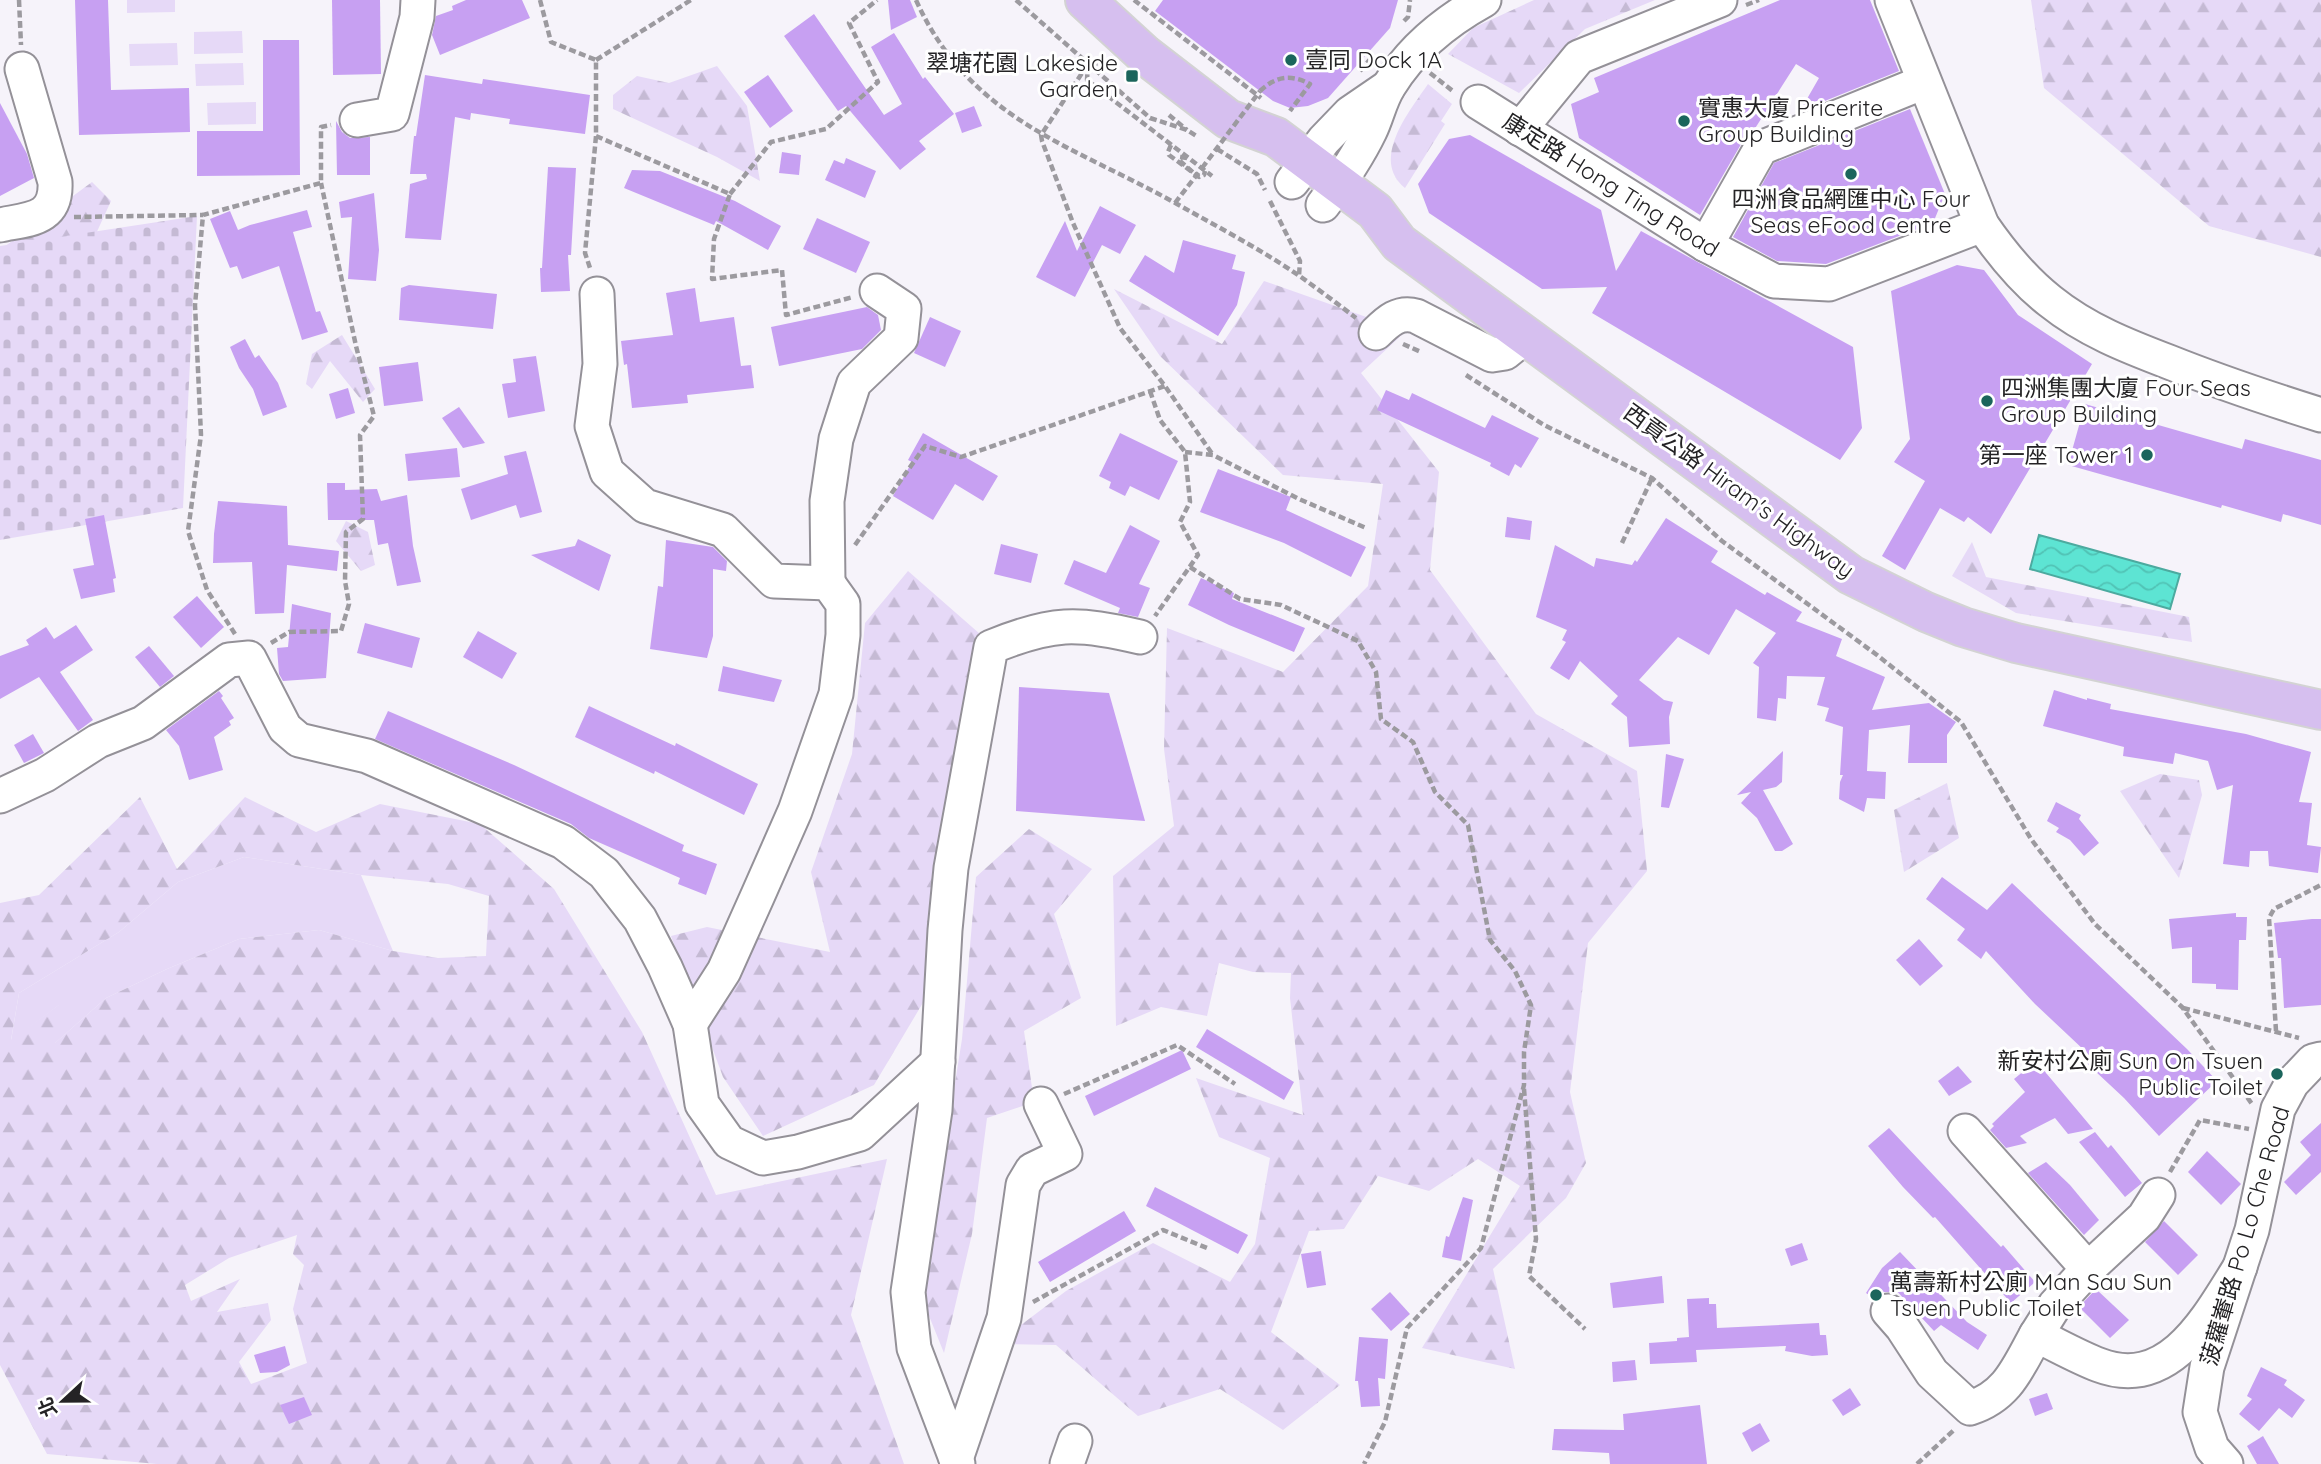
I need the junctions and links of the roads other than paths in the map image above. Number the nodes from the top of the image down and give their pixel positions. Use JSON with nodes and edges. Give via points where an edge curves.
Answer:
{"nodes":[{"id":1,"x":418,"y":0,"type":"edge"},
{"id":2,"x":1085,"y":0,"type":"edge"},
{"id":3,"x":1484,"y":0,"type":"edge"},
{"id":4,"x":1720,"y":0,"type":"edge"},
{"id":5,"x":1892,"y":0,"type":"edge"},
{"id":6,"x":1452,"y":8,"type":"edge"},
{"id":7,"x":22,"y":69,"type":"road end"},
{"id":8,"x":1924,"y":82,"type":"junction"},
{"id":9,"x":1388,"y":87,"type":"junction"},
{"id":10,"x":1471,"y":100,"type":"road end"},
{"id":11,"x":357,"y":120,"type":"road end"},
{"id":12,"x":1520,"y":129,"type":"junction"},
{"id":13,"x":1300,"y":171,"type":"junction"},
{"id":14,"x":1331,"y":194,"type":"junction"},
{"id":15,"x":0,"y":225,"type":"edge"},
{"id":16,"x":1982,"y":225,"type":"junction"},
{"id":17,"x":1706,"y":245,"type":"junction"},
{"id":18,"x":877,"y":291,"type":"road end"},
{"id":19,"x":597,"y":294,"type":"road end"},
{"id":20,"x":1376,"y":333,"type":"road end"},
{"id":21,"x":1527,"y":335,"type":"junction"},
{"id":22,"x":2321,"y":415,"type":"edge"},
{"id":23,"x":828,"y":583,"type":"junction"},
{"id":24,"x":1140,"y":637,"type":"road end"},
{"id":25,"x":2321,"y":710,"type":"edge"},
{"id":26,"x":0,"y":796,"type":"edge"},
{"id":27,"x":690,"y":1024,"type":"junction"},
{"id":28,"x":2315,"y":1050,"type":"edge"},
{"id":29,"x":938,"y":1062,"type":"junction"},
{"id":30,"x":1041,"y":1104,"type":"road end"},
{"id":31,"x":1965,"y":1131,"type":"dead end"},
{"id":32,"x":2158,"y":1195,"type":"road end"},
{"id":33,"x":2240,"y":1267,"type":"junction"},
{"id":34,"x":2088,"y":1269,"type":"junction"},
{"id":35,"x":1888,"y":1311,"type":"dead end"},
{"id":36,"x":2036,"y":1335,"type":"junction"},
{"id":37,"x":958,"y":1462,"type":"edge"},
{"id":38,"x":2226,"y":1464,"type":"edge"}],
"edges":[{"from":1,"to":11,"type":"street","via":[[392,114]]},
{"from":2,"to":13,"type":"main road","name":"西貢公路 Hiram's Highway","via":[[1145,55],[1212,134],[1276,137]]},
{"from":3,"to":6,"type":"street"},
{"from":4,"to":12,"type":"street","via":[[1579,57]]},
{"from":5,"to":8,"type":"street"},
{"from":6,"to":9,"type":"street"},
{"from":7,"to":15,"type":"street","via":[[56,196],[40,217]]},
{"from":8,"to":16,"type":"street"},
{"from":8,"to":17,"type":"street","via":[[1762,148]]},
{"from":9,"to":13,"type":"street","via":[[1350,113]]},
{"from":9,"to":14,"type":"street","via":[[1371,130]]},
{"from":10,"to":12,"type":"street","name":"康定路 Hong Ting Road"},
{"from":12,"to":17,"type":"street","name":"康定路 Hong Ting Road"},
{"from":13,"to":14,"type":"main road","name":"西貢公路 Hiram's Highway"},
{"from":14,"to":21,"type":"main road","name":"西貢公路 Hiram's Highway","via":[[1375,211],[1399,243]]},
{"from":16,"to":17,"type":"street","name":"康定路 Hong Ting Road","via":[[1829,284],[1774,281]]},
{"from":16,"to":22,"type":"street","via":[[2027,281],[2107,338],[2230,386]]},
{"from":18,"to":23,"type":"street","via":[[904,309],[901,338],[855,383],[836,439],[827,500]]},
{"from":19,"to":23,"type":"street","via":[[600,364],[592,426],[607,472],[645,506],[723,530],[774,581]]},
{"from":20,"to":21,"type":"street","via":[[1407,313],[1492,355],[1505,354]]},
{"from":21,"to":25,"type":"main road","name":"西貢公路 Hiram's Highway","via":[[1814,550],[1890,595],[1963,627],[2016,643]]},
{"from":23,"to":27,"type":"street","via":[[843,604],[836,694],[795,811],[747,920],[724,971]]},
{"from":24,"to":29,"type":"street","via":[[1074,625],[1041,629],[992,647],[951,868]]},
{"from":26,"to":27,"type":"street","via":[[99,741],[143,723],[229,660],[249,658],[285,728],[299,740],[367,756],[551,836],[604,873],[639,919]]},
{"from":27,"to":29,"type":"street","via":[[702,1104],[729,1142],[763,1158],[860,1135]]},
{"from":28,"to":33,"type":"street","name":"菠蘿輋路 Po Lo Che Road","via":[[2313,1061],[2292,1083],[2278,1109]]},
{"from":29,"to":37,"type":"street","via":[[908,1292],[914,1348]]},
{"from":30,"to":37,"type":"street","via":[[1065,1154],[1032,1170],[1023,1185],[1004,1318]]},
{"from":31,"to":34,"type":"street"},
{"from":32,"to":34,"type":"street","via":[[2144,1217]]},
{"from":33,"to":36,"type":"street","via":[[2191,1339],[2146,1370],[2116,1369],[2109,1357]]},
{"from":33,"to":38,"type":"street","name":"菠蘿輋路 Po Lo Che Road","via":[[2200,1397],[2204,1429]]},
{"from":34,"to":36,"type":"street"},
{"from":35,"to":36,"type":"street","via":[[1932,1373],[1970,1408],[1998,1395]]}]}
